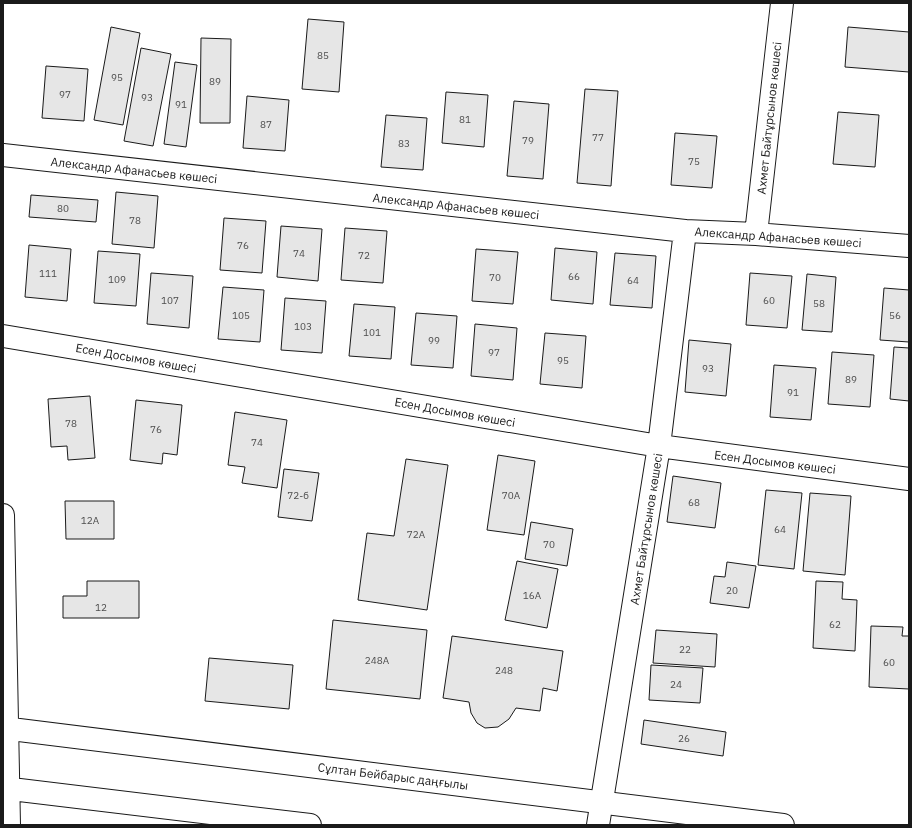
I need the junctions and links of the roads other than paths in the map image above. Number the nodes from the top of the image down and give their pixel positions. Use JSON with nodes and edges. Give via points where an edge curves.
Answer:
{"nodes":[{"id":1,"x":782,"y":3,"type":"edge"},
{"id":2,"x":3,"y":155,"type":"edge"},
{"id":3,"x":685,"y":231,"type":"junction"},
{"id":4,"x":756,"y":234,"type":"junction"},
{"id":5,"x":909,"y":246,"type":"edge"},
{"id":6,"x":3,"y":336,"type":"edge"},
{"id":7,"x":659,"y":446,"type":"junction"},
{"id":8,"x":909,"y":479,"type":"edge"},
{"id":9,"x":3,"y":515,"type":"edge"},
{"id":10,"x":5,"y":728,"type":"edge"},
{"id":11,"x":5,"y":788,"type":"edge"},
{"id":12,"x":601,"y":802,"type":"junction"},
{"id":13,"x":9,"y":825,"type":"edge"},
{"id":14,"x":310,"y":825,"type":"edge"},
{"id":15,"x":598,"y":825,"type":"edge"},
{"id":16,"x":783,"y":825,"type":"edge"}],
"edges":[{"from":1,"to":4,"type":"street","name":"Ахмет Байтұрсынов көшесі"},
{"from":2,"to":3,"type":"street","name":"Александр Афанасьев көшесі"},
{"from":3,"to":4,"type":"street","name":"Александр Афанасьев көшесі"},
{"from":3,"to":7,"type":"street","name":"Ахмет Байтұрсынов көшесі"},
{"from":4,"to":5,"type":"street","name":"Александр Афанасьев көшесі"},
{"from":6,"to":7,"type":"street","name":"Есен Досымов көшесі"},
{"from":7,"to":8,"type":"street","name":"Есен Досымов көшесі"},
{"from":7,"to":12,"type":"street","name":"Ахмет Байтұрсынов көшесі"},
{"from":9,"to":10,"type":"street"},
{"from":10,"to":11,"type":"street"},
{"from":10,"to":12,"type":"street","name":"Сұлтан Бейбарыс даңғылы"},
{"from":11,"to":13,"type":"street"},
{"from":11,"to":14,"type":"street"},
{"from":12,"to":15,"type":"street","name":"Ахмет Байтұрсынов көшесі"},
{"from":12,"to":16,"type":"street","name":"Сұлтан Бейбарыс даңғылы"}]}
